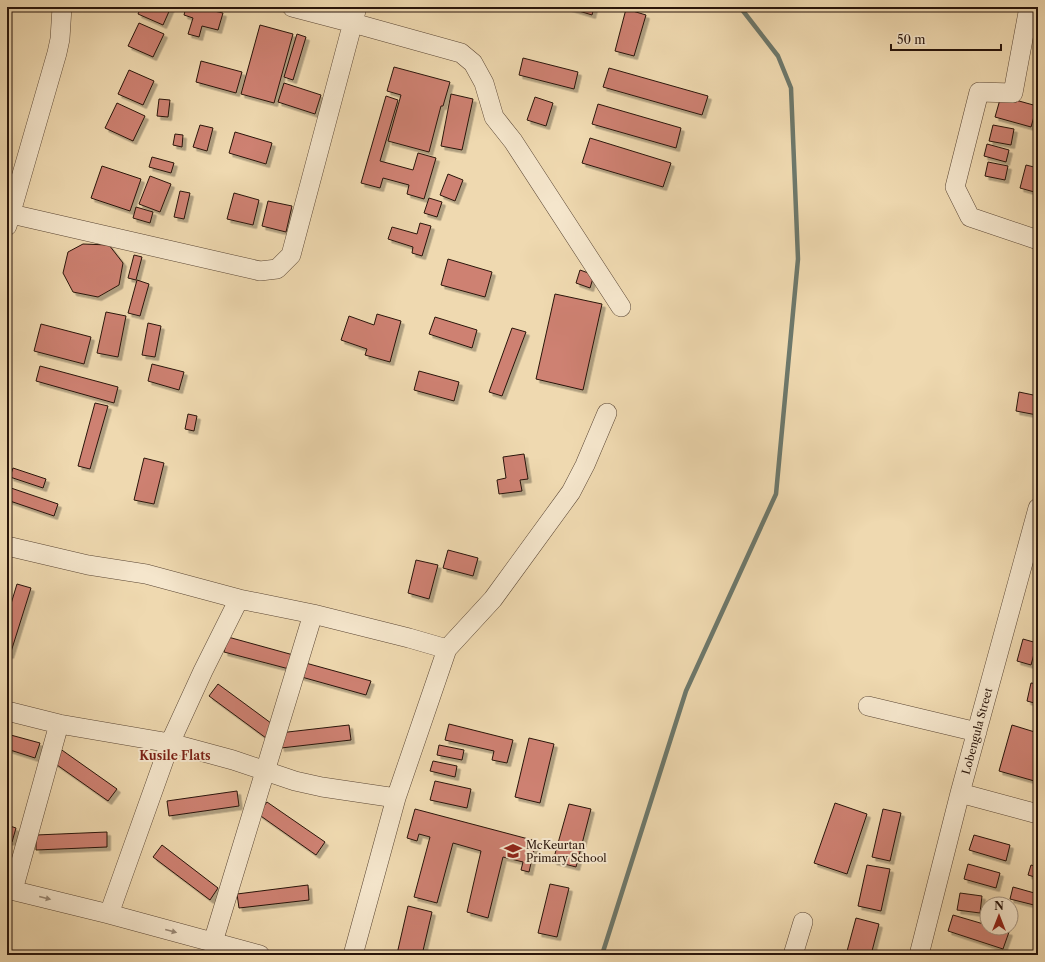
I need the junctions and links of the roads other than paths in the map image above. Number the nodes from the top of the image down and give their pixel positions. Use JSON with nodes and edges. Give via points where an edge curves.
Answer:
{"nodes":[{"id":1,"x":62,"y":7,"type":"edge"},
{"id":2,"x":292,"y":7,"type":"edge"},
{"id":3,"x":1029,"y":7,"type":"edge"},
{"id":4,"x":355,"y":15,"type":"edge"},
{"id":5,"x":8,"y":218,"type":"edge"},
{"id":6,"x":1038,"y":240,"type":"edge"},
{"id":7,"x":621,"y":307,"type":"dead end"},
{"id":8,"x":607,"y":413,"type":"dead end"},
{"id":9,"x":1038,"y":508,"type":"edge"},
{"id":10,"x":7,"y":546,"type":"edge"},
{"id":11,"x":239,"y":599,"type":"junction"},
{"id":12,"x":313,"y":614,"type":"junction"},
{"id":13,"x":447,"y":649,"type":"junction"},
{"id":14,"x":868,"y":706,"type":"dead end"},
{"id":15,"x":7,"y":712,"type":"edge"},
{"id":16,"x":59,"y":724,"type":"junction"},
{"id":17,"x":977,"y":732,"type":"junction"},
{"id":18,"x":170,"y":744,"type":"junction"},
{"id":19,"x":265,"y":770,"type":"junction"},
{"id":20,"x":960,"y":793,"type":"junction"},
{"id":21,"x":396,"y":798,"type":"junction"},
{"id":22,"x":1038,"y":814,"type":"edge"},
{"id":23,"x":10,"y":889,"type":"edge"},
{"id":24,"x":109,"y":914,"type":"junction"},
{"id":25,"x":803,"y":922,"type":"dead end"},
{"id":26,"x":212,"y":942,"type":"junction"},
{"id":27,"x":260,"y":955,"type":"edge"},
{"id":28,"x":353,"y":955,"type":"edge"},
{"id":29,"x":793,"y":955,"type":"edge"},
{"id":30,"x":919,"y":955,"type":"edge"}],
"edges":[{"from":1,"to":5,"type":"street","via":[[57,53]]},
{"from":2,"to":4,"type":"street"},
{"from":3,"to":6,"type":"street","via":[[1013,93],[979,92],[956,187],[970,217]]},
{"from":4,"to":5,"type":"street","via":[[291,255],[277,269],[260,271]]},
{"from":4,"to":7,"type":"street","via":[[461,53],[473,63],[484,84],[494,117],[513,141]]},
{"from":8,"to":13,"type":"street","via":[[572,492],[493,599]]},
{"from":9,"to":17,"type":"street","name":"Lobengula Street"},
{"from":10,"to":11,"type":"street","via":[[88,565],[146,574]]},
{"from":11,"to":12,"type":"street"},
{"from":11,"to":18,"type":"street"},
{"from":12,"to":13,"type":"street"},
{"from":12,"to":19,"type":"street"},
{"from":13,"to":21,"type":"street"},
{"from":14,"to":17,"type":"street"},
{"from":15,"to":16,"type":"street"},
{"from":16,"to":18,"type":"street"},
{"from":16,"to":23,"type":"street"},
{"from":17,"to":20,"type":"street","name":"Lobengula Street"},
{"from":18,"to":19,"type":"street"},
{"from":18,"to":24,"type":"street"},
{"from":19,"to":21,"type":"street","via":[[322,787]]},
{"from":19,"to":26,"type":"street"},
{"from":20,"to":22,"type":"street"},
{"from":20,"to":30,"type":"street","name":"Lobengula Street"},
{"from":21,"to":28,"type":"street"},
{"from":23,"to":24,"type":"street","one_way":true},
{"from":24,"to":26,"type":"street","one_way":true},
{"from":25,"to":29,"type":"street"},
{"from":26,"to":27,"type":"street"}]}
